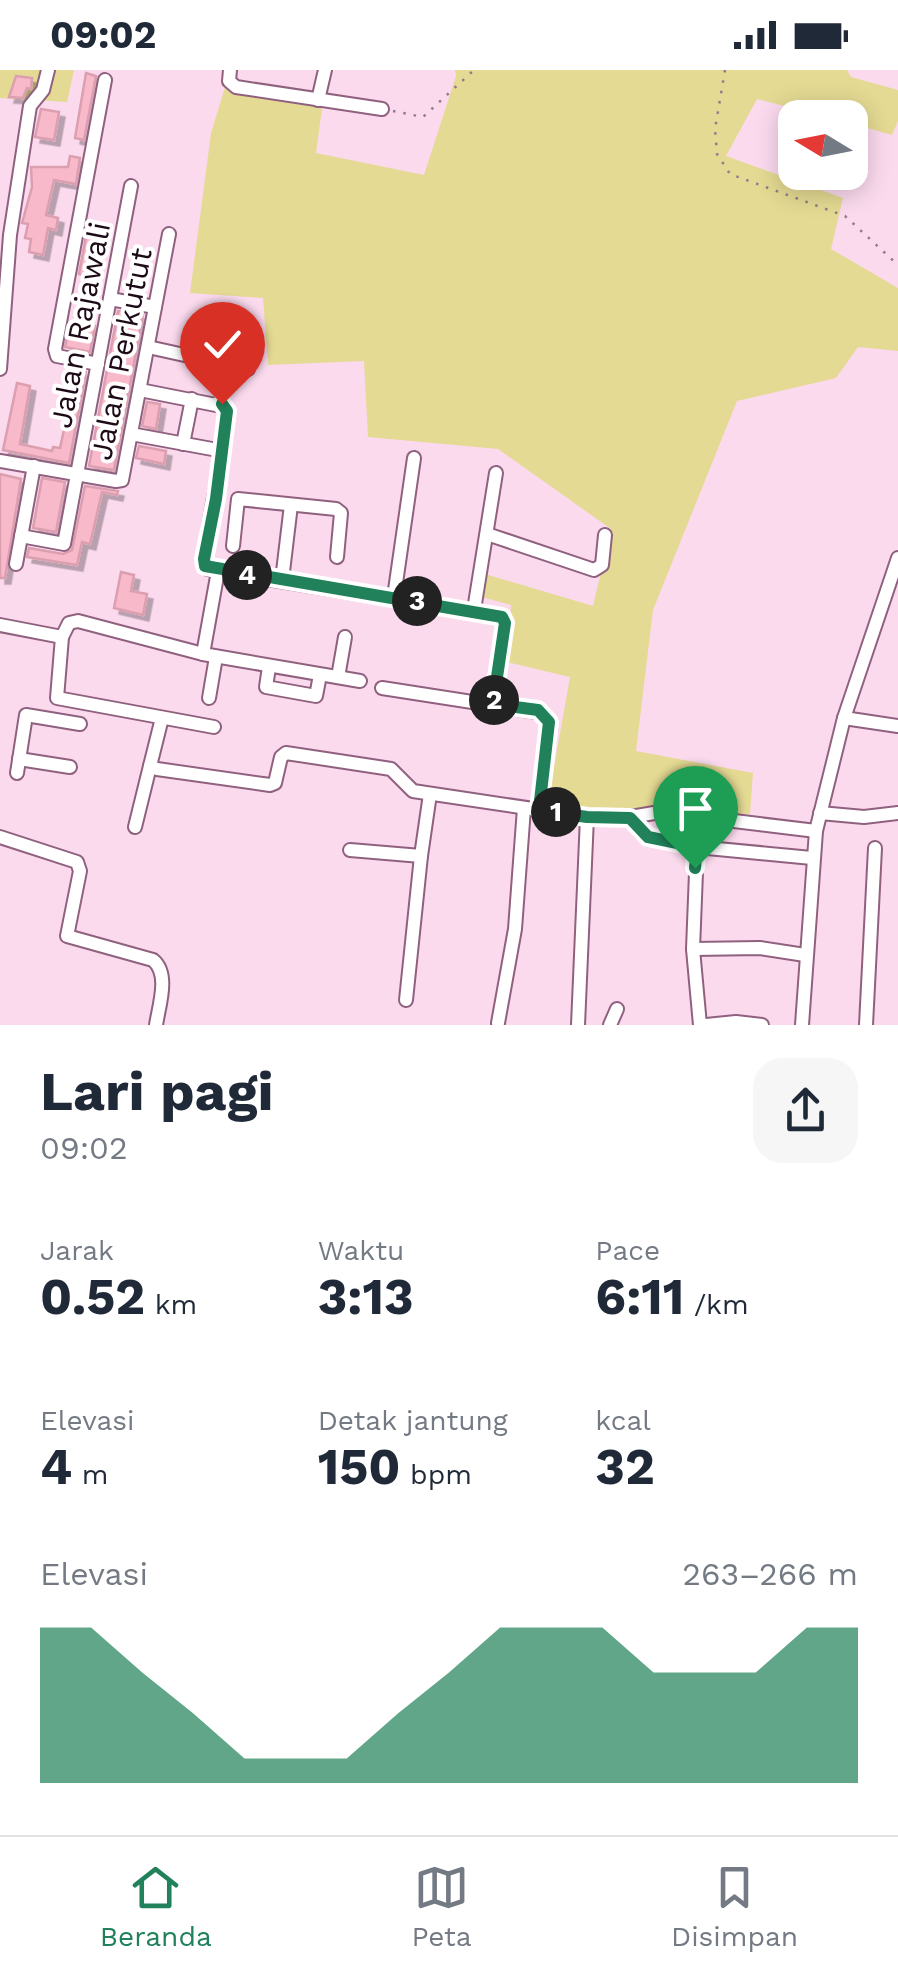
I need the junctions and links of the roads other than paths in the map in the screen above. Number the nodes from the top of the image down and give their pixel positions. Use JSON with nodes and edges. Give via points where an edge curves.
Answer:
{"nodes":[{"id":1,"x":48,"y":70,"type":"edge"},
{"id":2,"x":230,"y":70,"type":"edge"},
{"id":3,"x":326,"y":70,"type":"edge"},
{"id":4,"x":105,"y":80,"type":"dead end"},
{"id":5,"x":318,"y":100,"type":"junction"},
{"id":6,"x":382,"y":109,"type":"road end"},
{"id":7,"x":132,"y":186,"type":"dead end"},
{"id":8,"x":170,"y":234,"type":"dead end"},
{"id":9,"x":110,"y":299,"type":"junction"},
{"id":10,"x":155,"y":307,"type":"junction"},
{"id":11,"x":242,"y":318,"type":"dead end"},
{"id":12,"x":148,"y":348,"type":"junction"},
{"id":13,"x":98,"y":364,"type":"junction"},
{"id":14,"x":232,"y":366,"type":"junction"},
{"id":15,"x":0,"y":368,"type":"edge"},
{"id":16,"x":248,"y":368,"type":"dead end"},
{"id":17,"x":140,"y":390,"type":"junction"},
{"id":18,"x":192,"y":399,"type":"junction"},
{"id":19,"x":131,"y":434,"type":"junction"},
{"id":20,"x":183,"y":444,"type":"junction"},
{"id":21,"x":222,"y":451,"type":"junction"},
{"id":22,"x":414,"y":458,"type":"dead end"},
{"id":23,"x":0,"y":461,"type":"edge"},
{"id":24,"x":34,"y":466,"type":"junction"},
{"id":25,"x":496,"y":473,"type":"dead end"},
{"id":26,"x":77,"y":474,"type":"junction"},
{"id":27,"x":292,"y":505,"type":"junction"},
{"id":28,"x":487,"y":534,"type":"junction"},
{"id":29,"x":605,"y":535,"type":"dead end"},
{"id":30,"x":22,"y":536,"type":"junction"},
{"id":31,"x":64,"y":544,"type":"junction"},
{"id":32,"x":80,"y":546,"type":"dead end"},
{"id":33,"x":232,"y":546,"type":"dead end"},
{"id":34,"x":337,"y":557,"type":"dead end"},
{"id":35,"x":898,"y":558,"type":"edge"},
{"id":36,"x":16,"y":564,"type":"dead end"},
{"id":37,"x":218,"y":570,"type":"junction"},
{"id":38,"x":282,"y":580,"type":"junction"},
{"id":39,"x":394,"y":597,"type":"junction"},
{"id":40,"x":892,"y":597,"type":"edge"},
{"id":41,"x":474,"y":610,"type":"junction"},
{"id":42,"x":0,"y":625,"type":"edge"},
{"id":43,"x":62,"y":637,"type":"junction"},
{"id":44,"x":346,"y":637,"type":"dead end"},
{"id":45,"x":209,"y":656,"type":"junction"},
{"id":46,"x":269,"y":667,"type":"junction"},
{"id":47,"x":320,"y":675,"type":"junction"},
{"id":48,"x":338,"y":677,"type":"junction"},
{"id":49,"x":360,"y":681,"type":"dead end"},
{"id":50,"x":382,"y":688,"type":"dead end"},
{"id":51,"x":57,"y":698,"type":"junction"},
{"id":52,"x":209,"y":698,"type":"dead end"},
{"id":53,"x":493,"y":704,"type":"junction"},
{"id":54,"x":162,"y":718,"type":"junction"},
{"id":55,"x":844,"y":718,"type":"junction"},
{"id":56,"x":52,"y":720,"type":"junction"},
{"id":57,"x":80,"y":724,"type":"dead end"},
{"id":58,"x":898,"y":726,"type":"edge"},
{"id":59,"x":214,"y":727,"type":"dead end"},
{"id":60,"x":150,"y":766,"type":"junction"},
{"id":61,"x":70,"y":767,"type":"dead end"},
{"id":62,"x":430,"y":794,"type":"junction"},
{"id":63,"x":532,"y":809,"type":"junction"},
{"id":64,"x":820,"y":813,"type":"junction"},
{"id":65,"x":898,"y":813,"type":"edge"},
{"id":66,"x":587,"y":817,"type":"junction"},
{"id":67,"x":630,"y":818,"type":"junction"},
{"id":68,"x":135,"y":827,"type":"dead end"},
{"id":69,"x":816,"y":831,"type":"junction"},
{"id":70,"x":0,"y":838,"type":"edge"},
{"id":71,"x":697,"y":847,"type":"junction"},
{"id":72,"x":876,"y":848,"type":"dead end"},
{"id":73,"x":350,"y":850,"type":"dead end"},
{"id":74,"x":421,"y":856,"type":"junction"},
{"id":75,"x":812,"y":858,"type":"junction"},
{"id":76,"x":694,"y":949,"type":"junction"},
{"id":77,"x":804,"y":954,"type":"junction"},
{"id":78,"x":406,"y":1000,"type":"dead end"},
{"id":79,"x":617,"y":1010,"type":"dead end"},
{"id":80,"x":498,"y":1023,"type":"edge"},
{"id":81,"x":156,"y":1025,"type":"edge"},
{"id":82,"x":578,"y":1025,"type":"edge"},
{"id":83,"x":610,"y":1025,"type":"edge"},
{"id":84,"x":703,"y":1025,"type":"edge"},
{"id":85,"x":762,"y":1025,"type":"edge"},
{"id":86,"x":802,"y":1025,"type":"edge"},
{"id":87,"x":866,"y":1025,"type":"edge"}],
"edges":[{"from":1,"to":15,"type":"street","via":[[30,106],[10,235]]},
{"from":2,"to":5,"type":"street","via":[[232,86]]},
{"from":3,"to":5,"type":"street"},
{"from":4,"to":13,"type":"street","via":[[55,348],[58,356]]},
{"from":5,"to":6,"type":"street"},
{"from":7,"to":9,"type":"street","name":"Jalan Rajawali"},
{"from":8,"to":10,"type":"street","name":"Jalan Perkutut"},
{"from":9,"to":10,"type":"street"},
{"from":9,"to":13,"type":"street","name":"Jalan Rajawali"},
{"from":10,"to":12,"type":"street","name":"Jalan Perkutut"},
{"from":11,"to":14,"type":"street"},
{"from":12,"to":14,"type":"street"},
{"from":12,"to":17,"type":"street","name":"Jalan Perkutut"},
{"from":13,"to":26,"type":"street","name":"Jalan Rajawali"},
{"from":14,"to":16,"type":"street"},
{"from":17,"to":18,"type":"street"},
{"from":17,"to":19,"type":"street","name":"Jalan Perkutut"},
{"from":18,"to":20,"type":"street"},
{"from":18,"to":21,"type":"street","via":[[226,407]]},
{"from":19,"to":20,"type":"street"},
{"from":19,"to":26,"type":"street","name":"Jalan Perkutut","via":[[119,481]]},
{"from":20,"to":21,"type":"street"},
{"from":21,"to":37,"type":"street","via":[[204,559],[208,569]]},
{"from":22,"to":39,"type":"street"},
{"from":23,"to":24,"type":"street"},
{"from":24,"to":26,"type":"street"},
{"from":24,"to":30,"type":"street"},
{"from":25,"to":28,"type":"street"},
{"from":26,"to":31,"type":"street","name":"Jalan Rajawali"},
{"from":27,"to":33,"type":"street","via":[[238,499]]},
{"from":27,"to":34,"type":"street","via":[[339,510]]},
{"from":27,"to":38,"type":"street"},
{"from":28,"to":29,"type":"street","via":[[594,570],[602,565]]},
{"from":28,"to":41,"type":"street"},
{"from":30,"to":31,"type":"street"},
{"from":30,"to":36,"type":"street"},
{"from":31,"to":32,"type":"street"},
{"from":35,"to":40,"type":"street"},
{"from":37,"to":38,"type":"street"},
{"from":37,"to":45,"type":"street"},
{"from":38,"to":39,"type":"street"},
{"from":39,"to":41,"type":"street"},
{"from":40,"to":55,"type":"street"},
{"from":41,"to":53,"type":"street","via":[[504,619]]},
{"from":42,"to":43,"type":"street"},
{"from":43,"to":45,"type":"street","via":[[78,621]]},
{"from":43,"to":51,"type":"street"},
{"from":44,"to":48,"type":"street"},
{"from":45,"to":46,"type":"street"},
{"from":45,"to":52,"type":"street"},
{"from":46,"to":47,"type":"street"},
{"from":46,"to":47,"type":"street","via":[[266,687],[316,696]]},
{"from":47,"to":48,"type":"street"},
{"from":48,"to":49,"type":"street"},
{"from":50,"to":53,"type":"street"},
{"from":51,"to":54,"type":"street"},
{"from":51,"to":56,"type":"street"},
{"from":53,"to":63,"type":"street","via":[[547,716]]},
{"from":54,"to":59,"type":"street"},
{"from":54,"to":60,"type":"street"},
{"from":55,"to":58,"type":"street"},
{"from":55,"to":64,"type":"street"},
{"from":56,"to":57,"type":"street"},
{"from":56,"to":61,"type":"street","via":[[26,715],[18,766]]},
{"from":60,"to":62,"type":"street","via":[[270,785],[286,753],[391,769],[408,789]]},
{"from":60,"to":68,"type":"street"},
{"from":62,"to":63,"type":"street"},
{"from":62,"to":74,"type":"street"},
{"from":63,"to":66,"type":"street"},
{"from":63,"to":80,"type":"street"},
{"from":64,"to":65,"type":"street"},
{"from":64,"to":69,"type":"street"},
{"from":66,"to":67,"type":"street"},
{"from":66,"to":82,"type":"street"},
{"from":67,"to":69,"type":"street","via":[[668,812]]},
{"from":67,"to":71,"type":"street","via":[[648,837]]},
{"from":69,"to":75,"type":"street"},
{"from":70,"to":81,"type":"street","via":[[77,862],[67,936],[160,966]]},
{"from":71,"to":75,"type":"street"},
{"from":71,"to":76,"type":"street"},
{"from":72,"to":87,"type":"street"},
{"from":73,"to":74,"type":"street"},
{"from":74,"to":78,"type":"street"},
{"from":75,"to":77,"type":"street"},
{"from":76,"to":77,"type":"street"},
{"from":76,"to":84,"type":"street"},
{"from":77,"to":86,"type":"street"},
{"from":79,"to":83,"type":"street"},
{"from":84,"to":85,"type":"street"}]}
